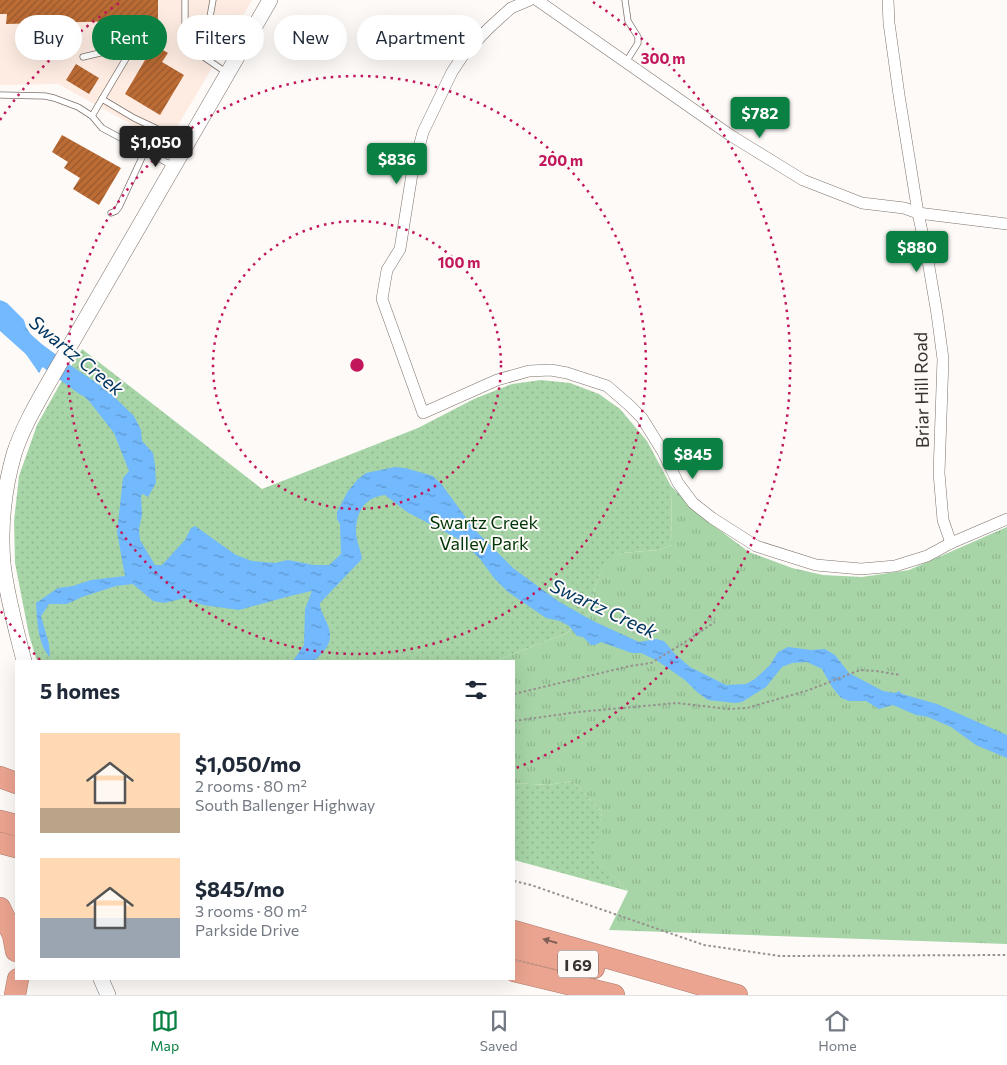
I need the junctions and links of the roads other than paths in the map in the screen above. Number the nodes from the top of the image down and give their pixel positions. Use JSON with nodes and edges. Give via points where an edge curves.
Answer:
{"nodes":[{"id":1,"x":185,"y":0,"type":"edge"},
{"id":2,"x":213,"y":0,"type":"edge"},
{"id":3,"x":270,"y":0,"type":"edge"},
{"id":4,"x":530,"y":0,"type":"edge"},
{"id":5,"x":537,"y":0,"type":"edge"},
{"id":6,"x":625,"y":0,"type":"edge"},
{"id":7,"x":888,"y":0,"type":"edge"},
{"id":8,"x":185,"y":15,"type":"edge"},
{"id":9,"x":210,"y":15,"type":"edge"},
{"id":10,"x":83,"y":57,"type":"dead end"},
{"id":11,"x":208,"y":60,"type":"edge"},
{"id":12,"x":626,"y":62,"type":"junction"},
{"id":13,"x":227,"y":73,"type":"junction"},
{"id":14,"x":0,"y":95,"type":"edge"},
{"id":15,"x":102,"y":99,"type":"junction"},
{"id":16,"x":92,"y":116,"type":"junction"},
{"id":17,"x":187,"y":143,"type":"junction"},
{"id":18,"x":145,"y":151,"type":"junction"},
{"id":19,"x":174,"y":167,"type":"junction"},
{"id":20,"x":111,"y":213,"type":"dead end"},
{"id":21,"x":918,"y":213,"type":"junction"},
{"id":22,"x":1007,"y":224,"type":"edge"},
{"id":23,"x":2,"y":517,"type":"edge"},
{"id":24,"x":1007,"y":519,"type":"edge"},
{"id":25,"x":951,"y":543,"type":"junction"},
{"id":26,"x":24,"y":660,"type":"edge"},
{"id":27,"x":0,"y":777,"type":"edge"},
{"id":28,"x":15,"y":783,"type":"edge"},
{"id":29,"x":0,"y":792,"type":"edge"},
{"id":30,"x":15,"y":796,"type":"edge"},
{"id":31,"x":0,"y":821,"type":"edge"},
{"id":32,"x":15,"y":825,"type":"edge"},
{"id":33,"x":0,"y":843,"type":"edge"},
{"id":34,"x":15,"y":847,"type":"edge"},
{"id":35,"x":0,"y":908,"type":"edge"},
{"id":36,"x":515,"y":931,"type":"edge"},
{"id":37,"x":15,"y":943,"type":"edge"},
{"id":38,"x":515,"y":948,"type":"edge"},
{"id":39,"x":515,"y":970,"type":"edge"},
{"id":40,"x":18,"y":980,"type":"edge"},
{"id":41,"x":101,"y":980,"type":"edge"},
{"id":42,"x":15,"y":995,"type":"edge"},
{"id":43,"x":108,"y":995,"type":"edge"},
{"id":44,"x":614,"y":995,"type":"edge"},
{"id":45,"x":705,"y":995,"type":"edge"},
{"id":46,"x":737,"y":995,"type":"edge"}],
"edges":[{"from":1,"to":8,"type":"lane"},
{"from":2,"to":9,"type":"lane"},
{"from":3,"to":13,"type":"street"},
{"from":4,"to":25,"type":"street","via":[[511,8],[464,54],[452,72],[423,132],[412,174],[400,248],[387,270],[382,299],[424,413],[497,380],[530,371],[567,373],[607,386],[629,405],[642,418],[678,483],[693,503],[756,546],[816,565],[877,568],[910,562]]},
{"from":5,"to":12,"type":"street"},
{"from":6,"to":12,"type":"lane","via":[[628,21],[638,37],[638,43]]},
{"from":7,"to":21,"type":"street","name":"Briar Hill Road"},
{"from":10,"to":15,"type":"lane","via":[[134,45]]},
{"from":11,"to":13,"type":"lane"},
{"from":12,"to":21,"type":"street","via":[[730,135],[803,180],[862,203]]},
{"from":13,"to":17,"type":"street"},
{"from":14,"to":16,"type":"lane","via":[[54,98]]},
{"from":15,"to":16,"type":"lane"},
{"from":15,"to":17,"type":"lane"},
{"from":16,"to":18,"type":"lane","via":[[102,128]]},
{"from":17,"to":19,"type":"street"},
{"from":18,"to":19,"type":"lane"},
{"from":18,"to":20,"type":"lane","via":[[119,207]]},
{"from":19,"to":23,"type":"street","via":[[26,425],[8,465]]},
{"from":21,"to":22,"type":"street"},
{"from":21,"to":25,"type":"street","name":"Briar Hill Road","via":[[943,359],[939,473],[943,520]]},
{"from":23,"to":26,"type":"street","via":[[3,563]]},
{"from":24,"to":25,"type":"street"},
{"from":27,"to":28,"type":"highway"},
{"from":29,"to":30,"type":"highway"},
{"from":31,"to":32,"type":"highway"},
{"from":33,"to":34,"type":"highway"},
{"from":35,"to":37,"type":"highway"},
{"from":46,"to":36,"type":"highway","one_way":true},
{"from":38,"to":45,"type":"highway","number":"I 69"},
{"from":39,"to":44,"type":"highway","number":"I 69"},
{"from":40,"to":42,"type":"highway"},
{"from":41,"to":43,"type":"street"}]}
